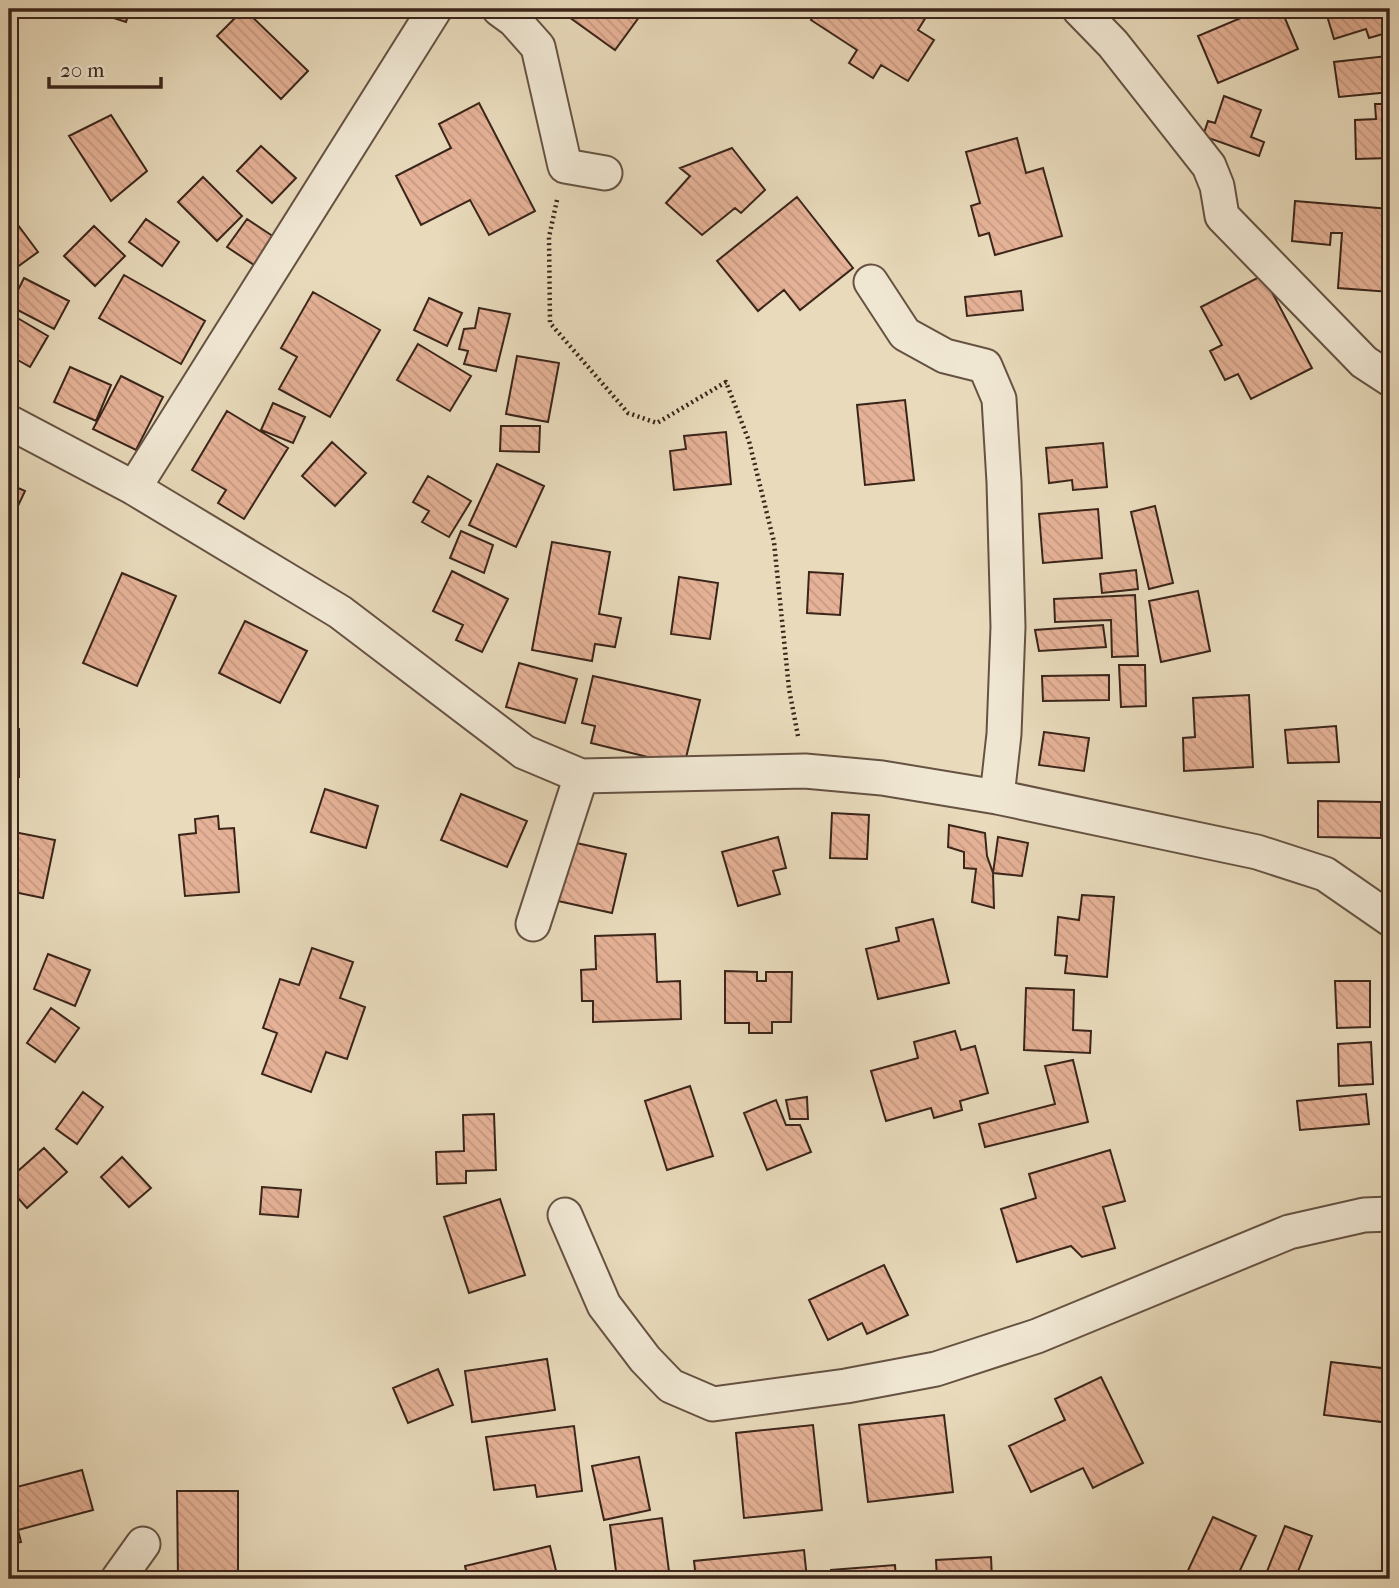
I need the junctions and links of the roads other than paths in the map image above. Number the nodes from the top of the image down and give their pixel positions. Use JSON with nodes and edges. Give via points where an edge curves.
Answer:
{"nodes":[{"id":1,"x":435,"y":9,"type":"edge"},
{"id":2,"x":499,"y":9,"type":"edge"},
{"id":3,"x":1079,"y":9,"type":"edge"},
{"id":4,"x":605,"y":173,"type":"dead end"},
{"id":5,"x":871,"y":282,"type":"dead end"},
{"id":6,"x":1390,"y":379,"type":"edge"},
{"id":7,"x":9,"y":422,"type":"edge"},
{"id":8,"x":134,"y":488,"type":"junction"},
{"id":9,"x":582,"y":776,"type":"junction"},
{"id":10,"x":997,"y":797,"type":"junction"},
{"id":11,"x":1390,"y":917,"type":"edge"},
{"id":12,"x":533,"y":924,"type":"dead end"},
{"id":13,"x":1390,"y":1214,"type":"edge"},
{"id":14,"x":565,"y":1215,"type":"dead end"},
{"id":15,"x":143,"y":1544,"type":"dead end"},
{"id":16,"x":118,"y":1579,"type":"edge"}],
"edges":[{"from":1,"to":8,"type":"street"},
{"from":2,"to":4,"type":"street","via":[[538,47],[565,166]]},
{"from":3,"to":6,"type":"street","via":[[1113,44],[1209,166],[1222,216],[1364,362]]},
{"from":5,"to":10,"type":"street","via":[[905,334],[945,356],[985,366],[999,399],[1009,627]]},
{"from":7,"to":8,"type":"street"},
{"from":8,"to":9,"type":"street","via":[[340,612],[524,752]]},
{"from":9,"to":10,"type":"street","via":[[805,771]]},
{"from":9,"to":12,"type":"street"},
{"from":10,"to":11,"type":"street","via":[[1256,852],[1325,874]]},
{"from":13,"to":14,"type":"street","via":[[1364,1215],[1289,1232],[1037,1336],[936,1370],[713,1405],[671,1386],[645,1359],[604,1305]]},
{"from":15,"to":16,"type":"street"}]}
